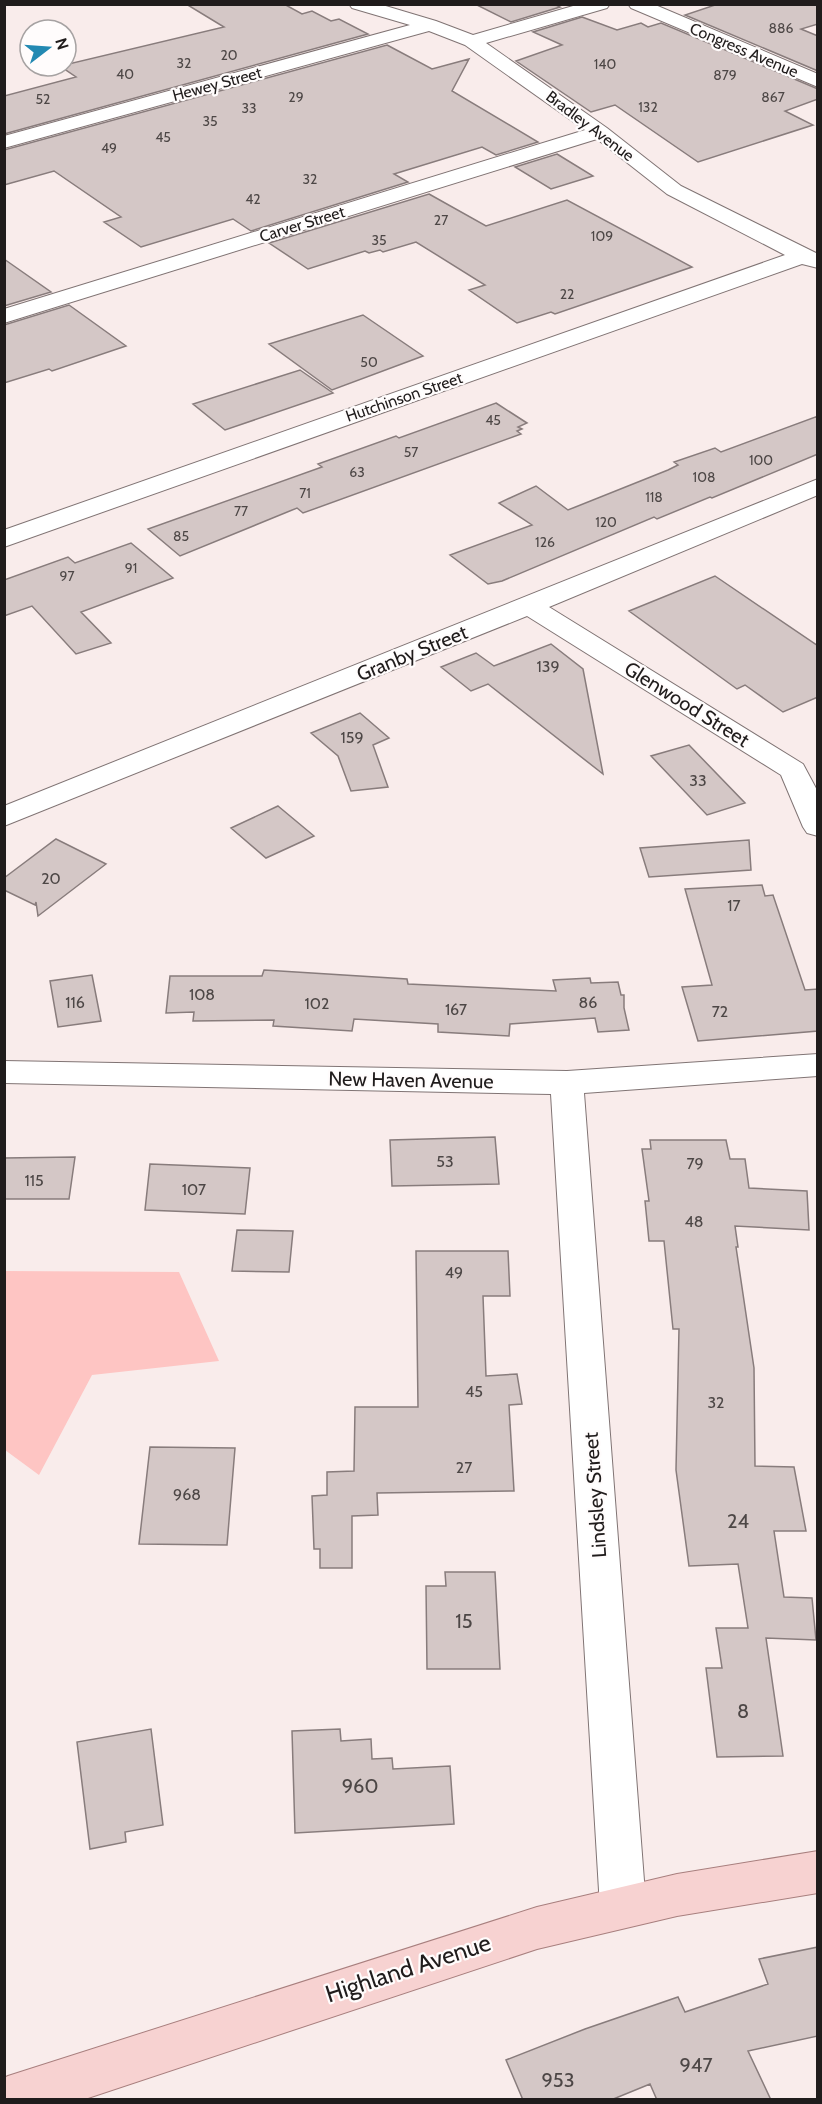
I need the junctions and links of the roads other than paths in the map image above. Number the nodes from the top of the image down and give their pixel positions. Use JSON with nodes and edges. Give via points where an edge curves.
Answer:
{"nodes":[{"id":1,"x":358,"y":4,"type":"edge"},
{"id":2,"x":601,"y":4,"type":"edge"},
{"id":3,"x":637,"y":4,"type":"edge"},
{"id":4,"x":430,"y":25,"type":"junction"},
{"id":5,"x":472,"y":41,"type":"junction"},
{"id":6,"x":818,"y":81,"type":"edge"},
{"id":7,"x":600,"y":132,"type":"junction"},
{"id":8,"x":4,"y":142,"type":"edge"},
{"id":9,"x":810,"y":259,"type":"edge"},
{"id":10,"x":4,"y":316,"type":"edge"},
{"id":11,"x":818,"y":486,"type":"edge"},
{"id":12,"x":4,"y":539,"type":"edge"},
{"id":13,"x":529,"y":606,"type":"junction"},
{"id":14,"x":805,"y":764,"type":"edge"},
{"id":15,"x":4,"y":817,"type":"edge"},
{"id":16,"x":818,"y":827,"type":"edge"},
{"id":17,"x":818,"y":1065,"type":"edge"},
{"id":18,"x":4,"y":1072,"type":"edge"},
{"id":19,"x":567,"y":1083,"type":"junction"},
{"id":20,"x":818,"y":1872,"type":"edge"},
{"id":21,"x":623,"y":1907,"type":"junction"},
{"id":22,"x":75,"y":2089,"type":"edge"},
{"id":23,"x":8,"y":2100,"type":"edge"}],
"edges":[{"from":1,"to":4,"type":"street","name":"Bradley Avenue"},
{"from":2,"to":5,"type":"street"},
{"from":3,"to":6,"type":"street","name":"Congress Avenue"},
{"from":4,"to":5,"type":"street","name":"Bradley Avenue"},
{"from":4,"to":8,"type":"street","name":"Hewey Street"},
{"from":5,"to":7,"type":"street","name":"Bradley Avenue"},
{"from":7,"to":9,"type":"street","name":"Bradley Avenue","via":[[674,190]]},
{"from":7,"to":10,"type":"street","name":"Carver Street"},
{"from":9,"to":12,"type":"street","name":"Hutchinson Street"},
{"from":11,"to":13,"type":"street","name":"Granby Street"},
{"from":13,"to":14,"type":"street","name":"Glenwood Street"},
{"from":13,"to":15,"type":"street","name":"Granby Street"},
{"from":14,"to":16,"type":"street","name":"Glenwood Street"},
{"from":17,"to":19,"type":"street","name":"New Haven Avenue"},
{"from":18,"to":19,"type":"street","name":"New Haven Avenue"},
{"from":19,"to":21,"type":"street","name":"Lindsley Street"},
{"from":20,"to":21,"type":"main road","name":"Highland Avenue"},
{"from":21,"to":22,"type":"main road","name":"Highland Avenue","via":[[537,1928],[417,1965]]},
{"from":22,"to":23,"type":"main road","name":"Highland Avenue"}]}
